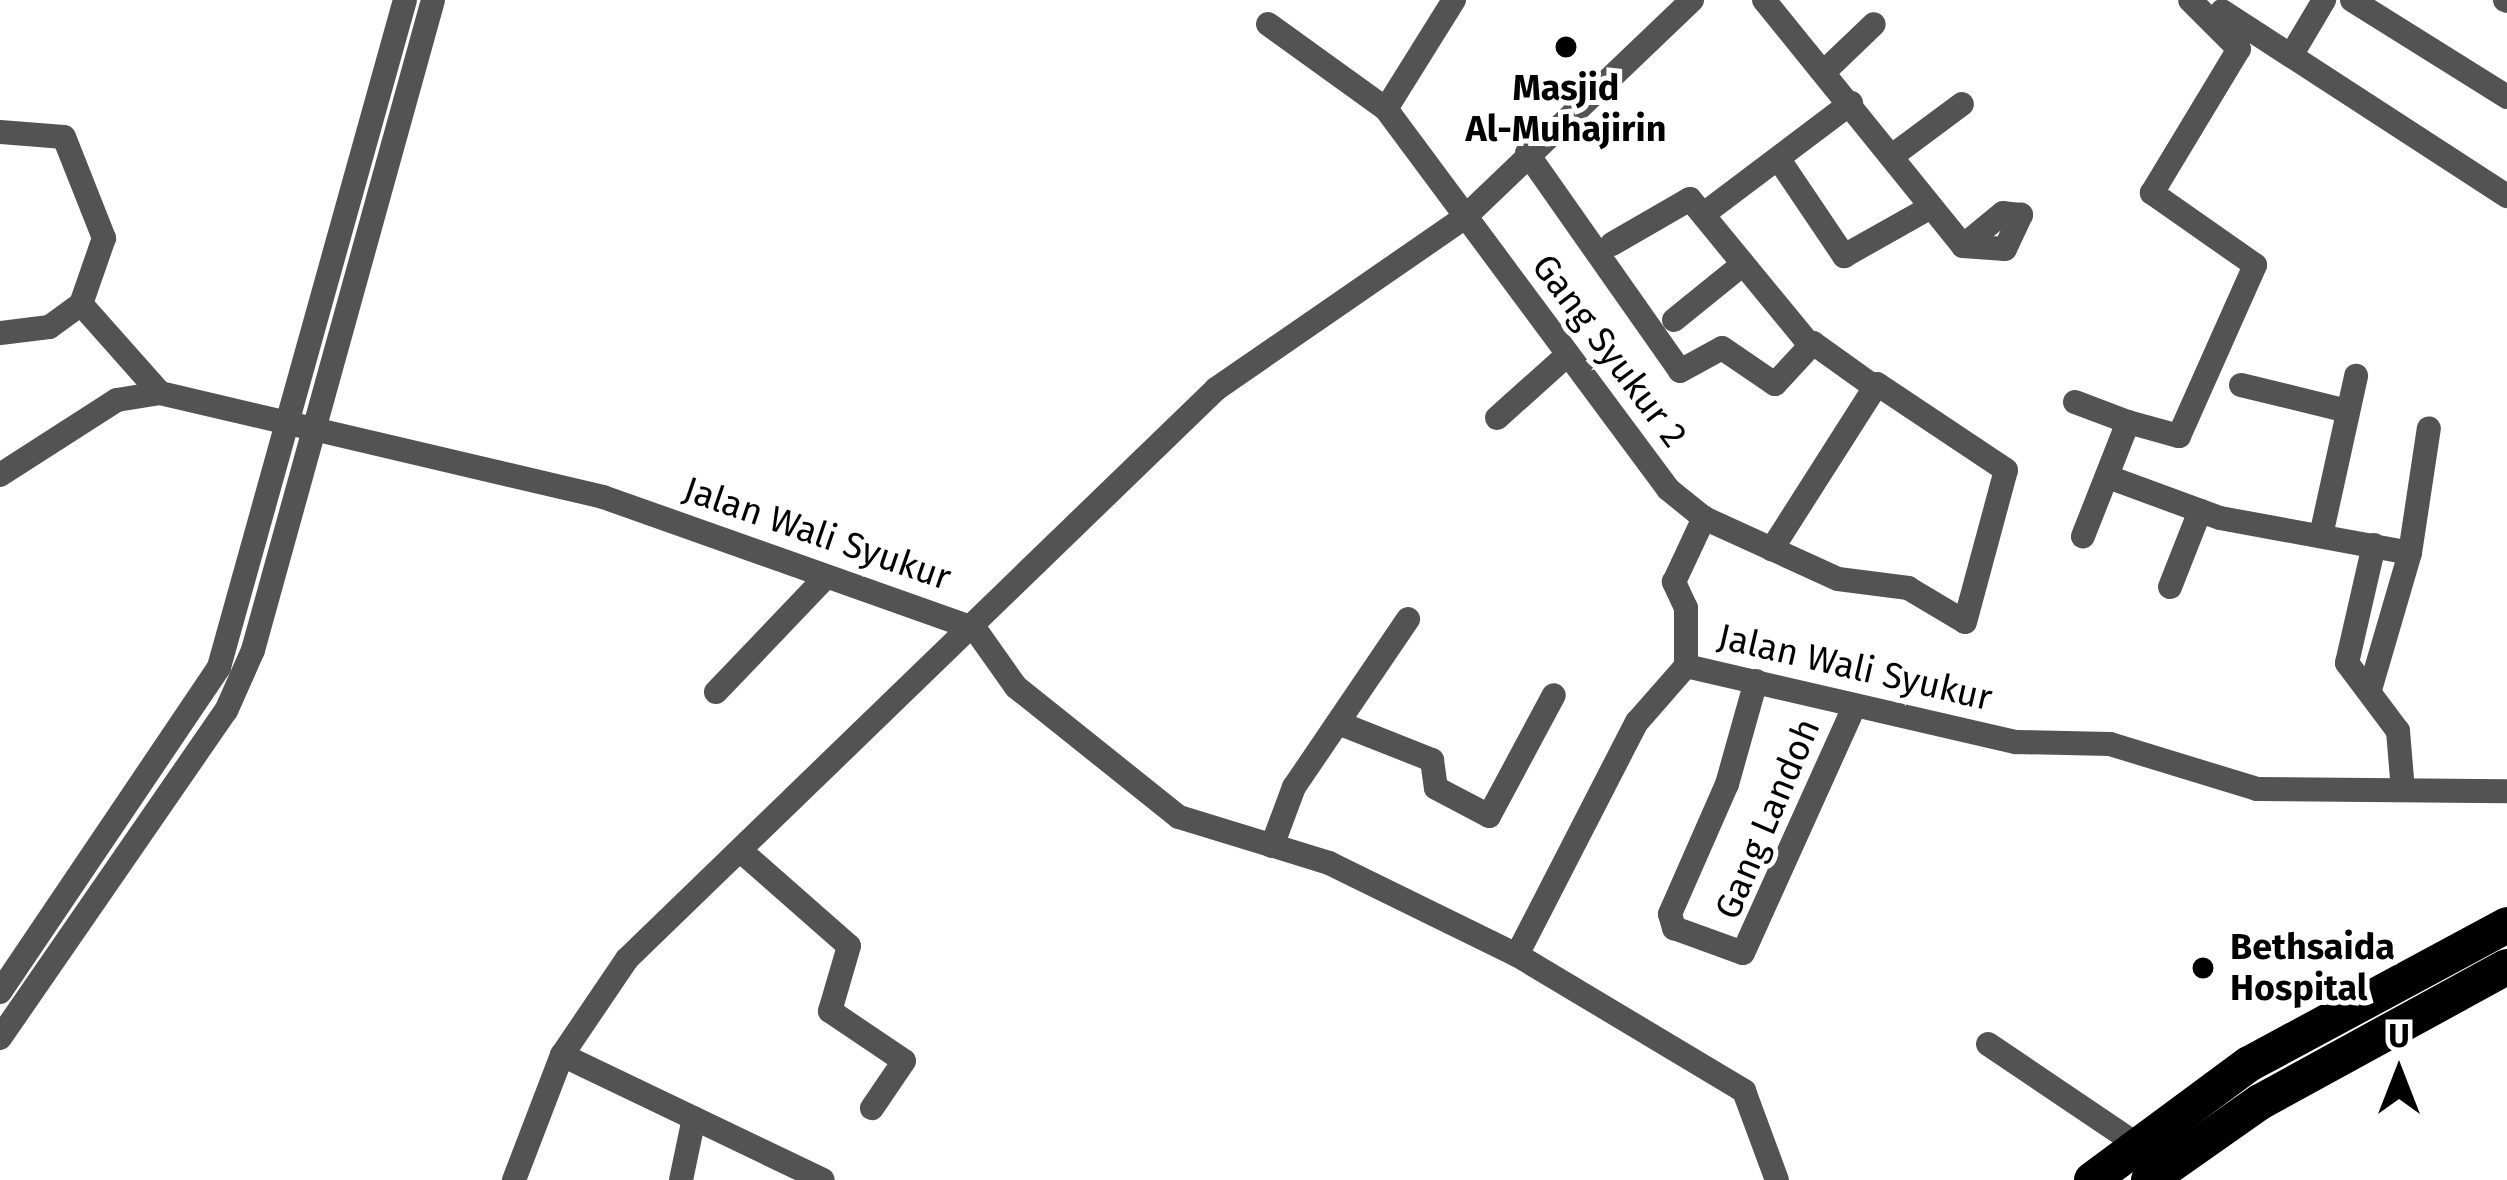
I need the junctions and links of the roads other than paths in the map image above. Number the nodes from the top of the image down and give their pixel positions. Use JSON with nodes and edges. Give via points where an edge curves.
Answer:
{"nodes":[{"id":1,"x":405,"y":0,"type":"edge"},
{"id":2,"x":433,"y":0,"type":"edge"},
{"id":3,"x":1454,"y":0,"type":"edge"},
{"id":4,"x":1692,"y":0,"type":"edge"},
{"id":5,"x":1764,"y":0,"type":"edge"},
{"id":6,"x":2190,"y":0,"type":"edge"},
{"id":7,"x":2205,"y":0,"type":"edge"},
{"id":8,"x":2324,"y":0,"type":"edge"},
{"id":9,"x":2352,"y":0,"type":"edge"},
{"id":10,"x":1268,"y":24,"type":"dead end"},
{"id":11,"x":1874,"y":24,"type":"dead end"},
{"id":12,"x":2292,"y":54,"type":"junction"},
{"id":13,"x":1826,"y":70,"type":"junction"},
{"id":14,"x":2507,"y":97,"type":"edge"},
{"id":15,"x":1851,"y":103,"type":"junction"},
{"id":16,"x":1963,"y":104,"type":"dead end"},
{"id":17,"x":1386,"y":109,"type":"junction"},
{"id":18,"x":0,"y":132,"type":"edge"},
{"id":19,"x":1528,"y":153,"type":"junction"},
{"id":20,"x":1892,"y":156,"type":"junction"},
{"id":21,"x":1780,"y":160,"type":"junction"},
{"id":22,"x":2507,"y":196,"type":"edge"},
{"id":23,"x":1924,"y":211,"type":"junction"},
{"id":24,"x":1705,"y":213,"type":"junction"},
{"id":25,"x":1465,"y":217,"type":"junction"},
{"id":26,"x":1612,"y":244,"type":"dead end"},
{"id":27,"x":1963,"y":246,"type":"dead end"},
{"id":28,"x":1742,"y":265,"type":"junction"},
{"id":29,"x":81,"y":304,"type":"junction"},
{"id":30,"x":1674,"y":320,"type":"dead end"},
{"id":31,"x":0,"y":333,"type":"edge"},
{"id":32,"x":1806,"y":340,"type":"dead end"},
{"id":33,"x":1566,"y":356,"type":"junction"},
{"id":34,"x":2356,"y":376,"type":"dead end"},
{"id":35,"x":2241,"y":385,"type":"dead end"},
{"id":36,"x":1873,"y":386,"type":"junction"},
{"id":37,"x":160,"y":393,"type":"junction"},
{"id":38,"x":2075,"y":403,"type":"dead end"},
{"id":39,"x":2348,"y":411,"type":"junction"},
{"id":40,"x":1497,"y":418,"type":"dead end"},
{"id":41,"x":308,"y":419,"type":"junction"},
{"id":42,"x":2128,"y":422,"type":"junction"},
{"id":43,"x":2428,"y":428,"type":"dead end"},
{"id":44,"x":0,"y":475,"type":"edge"},
{"id":45,"x":2111,"y":478,"type":"junction"},
{"id":46,"x":2200,"y":511,"type":"junction"},
{"id":47,"x":1704,"y":518,"type":"junction"},
{"id":48,"x":2322,"y":530,"type":"junction"},
{"id":49,"x":2083,"y":536,"type":"dead end"},
{"id":50,"x":2374,"y":545,"type":"junction"},
{"id":51,"x":1772,"y":549,"type":"junction"},
{"id":52,"x":2410,"y":553,"type":"junction"},
{"id":53,"x":826,"y":577,"type":"junction"},
{"id":54,"x":2170,"y":587,"type":"dead end"},
{"id":55,"x":1408,"y":620,"type":"dead end"},
{"id":56,"x":975,"y":629,"type":"junction"},
{"id":57,"x":1687,"y":666,"type":"junction"},
{"id":58,"x":1756,"y":681,"type":"junction"},
{"id":59,"x":2370,"y":690,"type":"junction"},
{"id":60,"x":716,"y":692,"type":"dead end"},
{"id":61,"x":1553,"y":695,"type":"dead end"},
{"id":62,"x":1854,"y":707,"type":"junction"},
{"id":63,"x":1341,"y":724,"type":"junction"},
{"id":64,"x":2403,"y":790,"type":"junction"},
{"id":65,"x":2507,"y":791,"type":"edge"},
{"id":66,"x":1272,"y":846,"type":"junction"},
{"id":67,"x":742,"y":852,"type":"junction"},
{"id":68,"x":2507,"y":925,"type":"edge"},
{"id":69,"x":1517,"y":955,"type":"junction"},
{"id":70,"x":2507,"y":968,"type":"edge"},
{"id":71,"x":0,"y":992,"type":"edge"},
{"id":72,"x":0,"y":1038,"type":"edge"},
{"id":73,"x":1988,"y":1044,"type":"dead end"},
{"id":74,"x":562,"y":1054,"type":"junction"},
{"id":75,"x":872,"y":1108,"type":"dead end"},
{"id":76,"x":694,"y":1118,"type":"junction"},
{"id":77,"x":2136,"y":1144,"type":"junction"},
{"id":78,"x":514,"y":1180,"type":"edge"},
{"id":79,"x":681,"y":1180,"type":"edge"},
{"id":80,"x":823,"y":1180,"type":"edge"},
{"id":81,"x":1777,"y":1180,"type":"edge"},
{"id":82,"x":2092,"y":1180,"type":"edge"},
{"id":83,"x":2149,"y":1180,"type":"edge"}],
"edges":[{"from":1,"to":41,"type":"street"},
{"from":2,"to":41,"type":"street"},
{"from":3,"to":17,"type":"street"},
{"from":4,"to":19,"type":"street"},
{"from":5,"to":13,"type":"street"},
{"from":6,"to":42,"type":"street","via":[[2239,49],[2152,193],[2255,265],[2179,436]]},
{"from":7,"to":12,"type":"street"},
{"from":8,"to":12,"type":"street"},
{"from":9,"to":14,"type":"street"},
{"from":10,"to":17,"type":"street","name":"Gang Syukur 2"},
{"from":11,"to":13,"type":"street"},
{"from":12,"to":22,"type":"street"},
{"from":13,"to":15,"type":"street"},
{"from":15,"to":20,"type":"street"},
{"from":15,"to":21,"type":"street"},
{"from":16,"to":20,"type":"street"},
{"from":17,"to":25,"type":"street","name":"Gang Syukur 2"},
{"from":18,"to":29,"type":"street","via":[[56,134],[75,155],[104,238]]},
{"from":19,"to":25,"type":"street"},
{"from":19,"to":36,"type":"street","via":[[1685,371],[1722,348],[1775,384],[1813,343]]},
{"from":20,"to":23,"type":"street"},
{"from":21,"to":23,"type":"street","via":[[1844,256]]},
{"from":21,"to":24,"type":"street"},
{"from":23,"to":27,"type":"street"},
{"from":24,"to":26,"type":"street","via":[[1680,198]]},
{"from":24,"to":28,"type":"street"},
{"from":25,"to":33,"type":"street","name":"Gang Syukur 2"},
{"from":25,"to":56,"type":"street","via":[[1244,364]]},
{"from":28,"to":30,"type":"street"},
{"from":28,"to":32,"type":"street"},
{"from":29,"to":31,"type":"street","via":[[49,327]]},
{"from":29,"to":37,"type":"street"},
{"from":33,"to":40,"type":"street"},
{"from":33,"to":47,"type":"street","name":"Gang Syukur 2","via":[[1624,439]]},
{"from":34,"to":39,"type":"street"},
{"from":35,"to":39,"type":"street"},
{"from":36,"to":51,"type":"street"},
{"from":36,"to":51,"type":"street","name":"Gang Syukur 2","via":[[2006,470],[1965,622],[1908,588],[1838,579]]},
{"from":37,"to":41,"type":"street","name":"Jalan Wali Syukur"},
{"from":37,"to":44,"type":"street","name":"Jalan Wali Syukur","via":[[117,400]]},
{"from":38,"to":42,"type":"street"},
{"from":39,"to":48,"type":"street"},
{"from":41,"to":53,"type":"street","name":"Jalan Wali Syukur","via":[[563,484]]},
{"from":41,"to":71,"type":"street","via":[[219,667]]},
{"from":41,"to":72,"type":"street","via":[[226,711]]},
{"from":42,"to":45,"type":"street"},
{"from":43,"to":52,"type":"street"},
{"from":45,"to":46,"type":"street"},
{"from":45,"to":49,"type":"street"},
{"from":46,"to":48,"type":"street"},
{"from":46,"to":54,"type":"street"},
{"from":47,"to":51,"type":"street","name":"Gang Syukur 2"},
{"from":47,"to":57,"type":"street","via":[[1674,582],[1687,608]]},
{"from":48,"to":50,"type":"street"},
{"from":50,"to":52,"type":"street"},
{"from":50,"to":59,"type":"street","via":[[2345,644]]},
{"from":52,"to":59,"type":"street"},
{"from":53,"to":56,"type":"street","name":"Jalan Wali Syukur"},
{"from":53,"to":60,"type":"street"},
{"from":55,"to":63,"type":"street"},
{"from":56,"to":66,"type":"street","name":"Jalan Wali Syukur","via":[[1016,687],[1179,817]]},
{"from":56,"to":67,"type":"street"},
{"from":57,"to":58,"type":"street","name":"Jalan Wali Syukur"},
{"from":57,"to":69,"type":"street","name":"Jalan Wali Syukur","via":[[1637,722]]},
{"from":58,"to":62,"type":"street","name":"Jalan Wali Syukur"},
{"from":58,"to":62,"type":"street","name":"Gang Landoh","via":[[1727,784],[1670,914],[1674,928],[1743,953]]},
{"from":59,"to":64,"type":"street","via":[[2398,731]]},
{"from":61,"to":63,"type":"street","via":[[1489,816],[1436,788],[1432,760]]},
{"from":62,"to":64,"type":"street","name":"Jalan Wali Syukur","via":[[2016,742],[2110,744],[2257,789]]},
{"from":63,"to":66,"type":"street","via":[[1294,787]]},
{"from":64,"to":65,"type":"street","name":"Jalan Wali Syukur"},
{"from":66,"to":69,"type":"street","name":"Jalan Wali Syukur"},
{"from":67,"to":74,"type":"street","via":[[627,959]]},
{"from":67,"to":75,"type":"street","via":[[849,946],[830,1011],[904,1061]]},
{"from":68,"to":77,"type":"highway","via":[[2249,1064]]},
{"from":69,"to":81,"type":"street","via":[[1744,1091]]},
{"from":70,"to":83,"type":"highway","via":[[2278,1091]]},
{"from":73,"to":77,"type":"street"},
{"from":74,"to":76,"type":"street"},
{"from":74,"to":78,"type":"street"},
{"from":76,"to":79,"type":"street"},
{"from":76,"to":80,"type":"street"},
{"from":77,"to":82,"type":"highway"}]}
